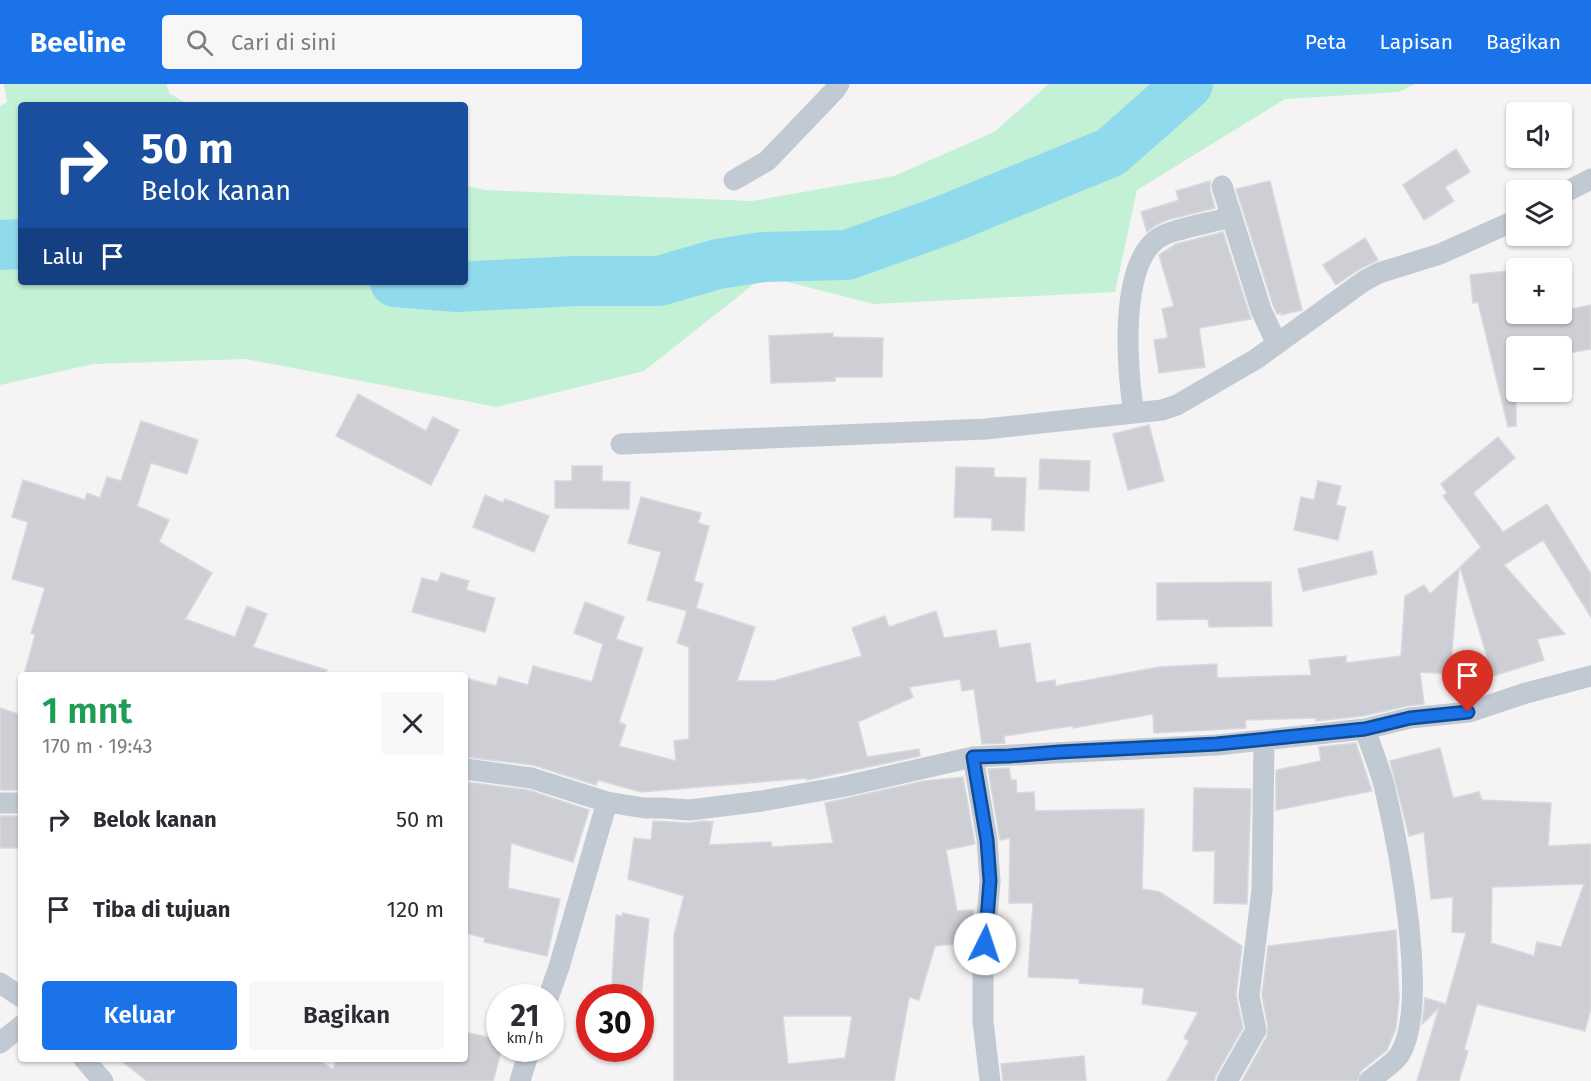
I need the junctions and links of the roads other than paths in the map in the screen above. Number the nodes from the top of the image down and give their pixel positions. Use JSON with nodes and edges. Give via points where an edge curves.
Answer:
{"nodes":[{"id":1,"x":839,"y":84,"type":"edge"},
{"id":2,"x":1591,"y":179,"type":"edge"},
{"id":3,"x":734,"y":180,"type":"dead end"},
{"id":4,"x":1221,"y":186,"type":"dead end"},
{"id":5,"x":1572,"y":189,"type":"edge"},
{"id":6,"x":1231,"y":217,"type":"junction"},
{"id":7,"x":1506,"y":224,"type":"edge"},
{"id":8,"x":1277,"y":344,"type":"junction"},
{"id":9,"x":1134,"y":413,"type":"junction"},
{"id":10,"x":621,"y":444,"type":"dead end"},
{"id":11,"x":1591,"y":676,"type":"edge"},
{"id":12,"x":1365,"y":729,"type":"junction"},
{"id":13,"x":1264,"y":740,"type":"junction"},
{"id":14,"x":973,"y":757,"type":"junction"},
{"id":15,"x":468,"y":769,"type":"edge"},
{"id":16,"x":607,"y":802,"type":"junction"},
{"id":17,"x":0,"y":803,"type":"edge"},
{"id":18,"x":18,"y":803,"type":"edge"},
{"id":19,"x":0,"y":983,"type":"edge"},
{"id":20,"x":553,"y":984,"type":"edge"},
{"id":21,"x":18,"y":995,"type":"edge"},
{"id":22,"x":18,"y":1028,"type":"edge"},
{"id":23,"x":0,"y":1043,"type":"edge"},
{"id":24,"x":87,"y":1062,"type":"edge"},
{"id":25,"x":526,"y":1062,"type":"edge"},
{"id":26,"x":103,"y":1081,"type":"edge"},
{"id":27,"x":520,"y":1081,"type":"edge"},
{"id":28,"x":990,"y":1081,"type":"edge"},
{"id":29,"x":1227,"y":1081,"type":"edge"},
{"id":30,"x":1369,"y":1081,"type":"edge"}],
"edges":[{"from":1,"to":3,"type":"street","via":[[767,161]]},
{"from":2,"to":5,"type":"street"},
{"from":4,"to":6,"type":"street"},
{"from":6,"to":8,"type":"street","via":[[1261,310]]},
{"from":6,"to":9,"type":"street","via":[[1162,236],[1145,250],[1136,272],[1130,308],[1128,376]]},
{"from":7,"to":8,"type":"street","via":[[1440,254],[1379,273]]},
{"from":8,"to":9,"type":"street","via":[[1177,405]]},
{"from":9,"to":10,"type":"street","via":[[986,429]]},
{"from":11,"to":12,"type":"street","via":[[1468,712],[1410,718]]},
{"from":12,"to":13,"type":"street"},
{"from":12,"to":30,"type":"street","via":[[1384,784],[1411,936],[1412,991],[1409,1031],[1400,1056]]},
{"from":13,"to":14,"type":"street"},
{"from":13,"to":29,"type":"street","via":[[1262,890],[1249,996],[1256,1030]]},
{"from":14,"to":16,"type":"street","via":[[841,787],[690,810]]},
{"from":14,"to":28,"type":"street","via":[[990,881],[983,965],[983,1021]]},
{"from":15,"to":16,"type":"street","via":[[531,778]]},
{"from":16,"to":20,"type":"street"},
{"from":17,"to":18,"type":"street"},
{"from":19,"to":21,"type":"street"},
{"from":22,"to":23,"type":"street"},
{"from":24,"to":26,"type":"street"},
{"from":25,"to":27,"type":"street"}]}
